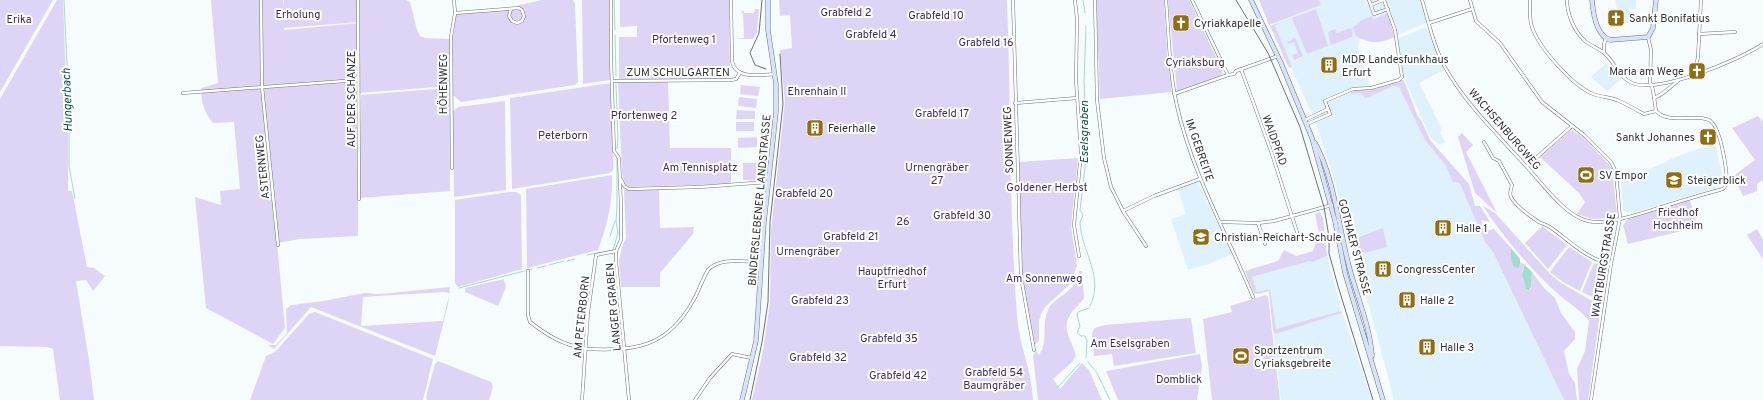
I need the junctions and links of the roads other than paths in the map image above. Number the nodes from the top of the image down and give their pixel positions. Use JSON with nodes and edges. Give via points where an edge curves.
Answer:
{"nodes":[{"id":1,"x":261,"y":0,"type":"edge"},
{"id":2,"x":358,"y":0,"type":"edge"},
{"id":3,"x":454,"y":0,"type":"edge"},
{"id":4,"x":610,"y":0,"type":"edge"},
{"id":5,"x":731,"y":0,"type":"edge"},
{"id":6,"x":768,"y":0,"type":"edge"},
{"id":7,"x":1013,"y":0,"type":"edge"},
{"id":8,"x":1075,"y":0,"type":"edge"},
{"id":9,"x":1095,"y":0,"type":"edge"},
{"id":10,"x":1166,"y":0,"type":"edge"},
{"id":11,"x":1192,"y":0,"type":"edge"},
{"id":12,"x":1251,"y":0,"type":"edge"},
{"id":13,"x":1369,"y":0,"type":"edge"},
{"id":14,"x":1384,"y":0,"type":"edge"},
{"id":15,"x":1422,"y":0,"type":"edge"},
{"id":16,"x":1470,"y":0,"type":"edge"},
{"id":17,"x":1530,"y":0,"type":"edge"},
{"id":18,"x":1567,"y":0,"type":"edge"},
{"id":19,"x":1592,"y":0,"type":"edge"},
{"id":20,"x":1656,"y":0,"type":"edge"},
{"id":21,"x":1701,"y":0,"type":"edge"},
{"id":22,"x":1371,"y":5,"type":"junction"},
{"id":23,"x":511,"y":9,"type":"junction"},
{"id":24,"x":1388,"y":9,"type":"junction"},
{"id":25,"x":1472,"y":9,"type":"junction"},
{"id":26,"x":455,"y":13,"type":"junction"},
{"id":27,"x":1429,"y":23,"type":"junction"},
{"id":28,"x":1735,"y":32,"type":"dead end"},
{"id":29,"x":1699,"y":34,"type":"junction"},
{"id":30,"x":1648,"y":37,"type":"junction"},
{"id":31,"x":1606,"y":38,"type":"junction"},
{"id":32,"x":1763,"y":44,"type":"edge"},
{"id":33,"x":1604,"y":45,"type":"junction"},
{"id":34,"x":1597,"y":48,"type":"junction"},
{"id":35,"x":1604,"y":53,"type":"junction"},
{"id":36,"x":1278,"y":56,"type":"junction"},
{"id":37,"x":1696,"y":67,"type":"junction"},
{"id":38,"x":1242,"y":69,"type":"junction"},
{"id":39,"x":1705,"y":71,"type":"junction"},
{"id":40,"x":740,"y":73,"type":"junction"},
{"id":41,"x":774,"y":74,"type":"junction"},
{"id":42,"x":1228,"y":75,"type":"junction"},
{"id":43,"x":1694,"y":76,"type":"junction"},
{"id":44,"x":358,"y":80,"type":"junction"},
{"id":45,"x":1679,"y":80,"type":"junction"},
{"id":46,"x":612,"y":81,"type":"junction"},
{"id":47,"x":1651,"y":85,"type":"junction"},
{"id":48,"x":262,"y":87,"type":"junction"},
{"id":49,"x":184,"y":93,"type":"dead end"},
{"id":50,"x":1174,"y":94,"type":"junction"},
{"id":51,"x":1077,"y":98,"type":"junction"},
{"id":52,"x":1654,"y":98,"type":"junction"},
{"id":53,"x":1015,"y":103,"type":"junction"},
{"id":54,"x":1328,"y":109,"type":"junction"},
{"id":55,"x":1656,"y":111,"type":"junction"},
{"id":56,"x":1306,"y":122,"type":"junction"},
{"id":57,"x":1572,"y":126,"type":"junction"},
{"id":58,"x":1484,"y":142,"type":"dead end"},
{"id":59,"x":1527,"y":166,"type":"junction"},
{"id":60,"x":452,"y":168,"type":"dead end"},
{"id":61,"x":619,"y":175,"type":"junction"},
{"id":62,"x":1200,"y":179,"type":"junction"},
{"id":63,"x":768,"y":182,"type":"junction"},
{"id":64,"x":359,"y":199,"type":"dead end"},
{"id":65,"x":1333,"y":204,"type":"junction"},
{"id":66,"x":1123,"y":212,"type":"junction"},
{"id":67,"x":1292,"y":216,"type":"junction"},
{"id":68,"x":1620,"y":218,"type":"junction"},
{"id":69,"x":1221,"y":222,"type":"junction"},
{"id":70,"x":1258,"y":223,"type":"junction"},
{"id":71,"x":1297,"y":232,"type":"dead end"},
{"id":72,"x":1265,"y":244,"type":"dead end"},
{"id":73,"x":278,"y":245,"type":"dead end"},
{"id":74,"x":1146,"y":246,"type":"dead end"},
{"id":75,"x":616,"y":251,"type":"junction"},
{"id":76,"x":1079,"y":256,"type":"dead end"},
{"id":77,"x":761,"y":262,"type":"junction"},
{"id":78,"x":1611,"y":264,"type":"junction"},
{"id":79,"x":528,"y":272,"type":"dead end"},
{"id":80,"x":1253,"y":297,"type":"dead end"},
{"id":81,"x":585,"y":348,"type":"junction"},
{"id":82,"x":625,"y":349,"type":"junction"},
{"id":83,"x":1034,"y":350,"type":"dead end"},
{"id":84,"x":753,"y":358,"type":"junction"},
{"id":85,"x":582,"y":400,"type":"edge"},
{"id":86,"x":629,"y":400,"type":"edge"},
{"id":87,"x":695,"y":400,"type":"edge"},
{"id":88,"x":742,"y":400,"type":"edge"},
{"id":89,"x":1383,"y":400,"type":"edge"},
{"id":90,"x":1590,"y":400,"type":"edge"}],
"edges":[{"from":1,"to":48,"type":"street","name":"ASTERNWEG"},
{"from":2,"to":44,"type":"street","name":"AUF DER SCHANZE"},
{"from":3,"to":26,"type":"street","name":"HÖHENWEG"},
{"from":4,"to":46,"type":"street","name":"LANGER GRABEN"},
{"from":5,"to":40,"type":"street","name":"ZUM SCHULGARTEN","via":[[732,61],[734,68]]},
{"from":6,"to":41,"type":"main road","name":"BINDERSLEBENER LANDSTRASSE"},
{"from":7,"to":53,"type":"street","name":"SONNENWEG"},
{"from":8,"to":51,"type":"street"},
{"from":9,"to":66,"type":"street","via":[[1097,100],[1104,158],[1111,187]]},
{"from":10,"to":50,"type":"street","name":"IM GEBREITE"},
{"from":11,"to":42,"type":"street"},
{"from":12,"to":36,"type":"main road","name":"GOTHAER STRASSE"},
{"from":13,"to":22,"type":"street"},
{"from":14,"to":22,"type":"street"},
{"from":14,"to":24,"type":"street"},
{"from":15,"to":27,"type":"street","name":"WACHSENBURGWEG"},
{"from":16,"to":25,"type":"street","name":"WARTBURGSTRASSE"},
{"from":17,"to":55,"type":"street","name":"WACHSENBURGWEG","via":[[1530,19],[1535,34],[1562,69],[1578,84],[1593,94],[1617,100],[1644,114]]},
{"from":18,"to":34,"type":"street","via":[[1570,15],[1578,32],[1586,42]]},
{"from":19,"to":31,"type":"main road","via":[[1594,17]]},
{"from":20,"to":30,"type":"main road","via":[[1653,28]]},
{"from":21,"to":29,"type":"street"},
{"from":22,"to":24,"type":"street","via":[[1374,14]]},
{"from":23,"to":23,"type":"street","via":[[522,10],[522,21],[512,21]]},
{"from":23,"to":26,"type":"street"},
{"from":24,"to":54,"type":"street","via":[[1394,25],[1401,79],[1371,88],[1353,89],[1325,101]]},
{"from":25,"to":27,"type":"street"},
{"from":25,"to":57,"type":"street","name":"WARTBURGSTRASSE","via":[[1478,23],[1500,43],[1542,102]]},
{"from":26,"to":60,"type":"street","name":"HÖHENWEG","via":[[451,37]]},
{"from":27,"to":59,"type":"street","name":"WACHSENBURGWEG","via":[[1448,73],[1495,132]]},
{"from":28,"to":29,"type":"street"},
{"from":29,"to":37,"type":"street"},
{"from":30,"to":31,"type":"main road","via":[[1610,40]]},
{"from":30,"to":47,"type":"street"},
{"from":31,"to":33,"type":"street"},
{"from":32,"to":39,"type":"street"},
{"from":33,"to":34,"type":"street"},
{"from":33,"to":35,"type":"street"},
{"from":34,"to":35,"type":"street"},
{"from":35,"to":47,"type":"street","via":[[1627,80],[1644,86]]},
{"from":36,"to":38,"type":"street"},
{"from":36,"to":56,"type":"main road","name":"GOTHAER STRASSE"},
{"from":37,"to":39,"type":"street"},
{"from":37,"to":43,"type":"street"},
{"from":38,"to":42,"type":"street"},
{"from":38,"to":67,"type":"street","name":"WAIDPFAD"},
{"from":39,"to":43,"type":"street"},
{"from":40,"to":41,"type":"street","name":"ZUM SCHULGARTEN"},
{"from":40,"to":46,"type":"street","name":"ZUM SCHULGARTEN","via":[[736,79],[731,80]]},
{"from":41,"to":63,"type":"main road","name":"BINDERSLEBENER LANDSTRASSE","via":[[776,112]]},
{"from":42,"to":50,"type":"street"},
{"from":43,"to":45,"type":"street"},
{"from":44,"to":48,"type":"street"},
{"from":44,"to":64,"type":"street","name":"AUF DER SCHANZE"},
{"from":45,"to":47,"type":"street"},
{"from":45,"to":52,"type":"street"},
{"from":46,"to":61,"type":"street","name":"LANGER GRABEN","via":[[614,151],[619,158]]},
{"from":47,"to":52,"type":"street"},
{"from":48,"to":49,"type":"street"},
{"from":48,"to":73,"type":"street","name":"ASTERNWEG"},
{"from":50,"to":62,"type":"street","name":"IM GEBREITE"},
{"from":51,"to":53,"type":"street"},
{"from":51,"to":76,"type":"street","via":[[1080,153],[1074,225]]},
{"from":52,"to":55,"type":"street"},
{"from":53,"to":83,"type":"street","name":"SONNENWEG","via":[[1021,277]]},
{"from":54,"to":56,"type":"street"},
{"from":54,"to":56,"type":"street","via":[[1330,114]]},
{"from":55,"to":68,"type":"street","name":"WACHSENBURGWEG","via":[[1664,117],[1706,119],[1712,123],[1717,129],[1721,145],[1727,184],[1723,189]]},
{"from":56,"to":65,"type":"main road","name":"GOTHAER STRASSE"},
{"from":57,"to":59,"type":"street"},
{"from":57,"to":68,"type":"street","name":"WARTBURGSTRASSE","via":[[1595,145],[1614,167]]},
{"from":58,"to":78,"type":"street","via":[[1493,158],[1499,161],[1512,186],[1510,192],[1516,203],[1584,253]]},
{"from":59,"to":68,"type":"street","name":"WACHSENBURGWEG","via":[[1550,193],[1577,217],[1592,222]]},
{"from":61,"to":63,"type":"street","via":[[624,186],[629,189]]},
{"from":61,"to":75,"type":"street","name":"LANGER GRABEN","via":[[621,240]]},
{"from":62,"to":66,"type":"street","via":[[1154,196]]},
{"from":62,"to":69,"type":"street","name":"IM GEBREITE"},
{"from":63,"to":77,"type":"main road","name":"BINDERSLEBENER LANDSTRASSE"},
{"from":65,"to":67,"type":"street"},
{"from":65,"to":89,"type":"main road","name":"GOTHAER STRASSE","via":[[1366,321]]},
{"from":66,"to":74,"type":"street"},
{"from":67,"to":70,"type":"street"},
{"from":67,"to":71,"type":"street","name":"WAIDPFAD"},
{"from":68,"to":78,"type":"street","name":"WARTBURGSTRASSE"},
{"from":69,"to":70,"type":"street"},
{"from":69,"to":80,"type":"street","name":"IM GEBREITE"},
{"from":70,"to":72,"type":"street"},
{"from":75,"to":81,"type":"street","name":"AM PETERBORN","via":[[596,255]]},
{"from":75,"to":82,"type":"street","name":"LANGER GRABEN"},
{"from":77,"to":82,"type":"street","via":[[725,262],[712,266],[687,310],[673,327],[652,343]]},
{"from":77,"to":84,"type":"main road","name":"BINDERSLEBENER LANDSTRASSE"},
{"from":78,"to":90,"type":"street","name":"WARTBURGSTRASSE"},
{"from":79,"to":81,"type":"street","via":[[529,319],[554,338],[566,344]]},
{"from":81,"to":82,"type":"street"},
{"from":81,"to":85,"type":"street","name":"AM PETERBORN"},
{"from":82,"to":86,"type":"street","name":"LANGER GRABEN"},
{"from":84,"to":87,"type":"street","via":[[732,354],[710,378]]},
{"from":84,"to":88,"type":"main road","name":"BINDERSLEBENER LANDSTRASSE"}]}
